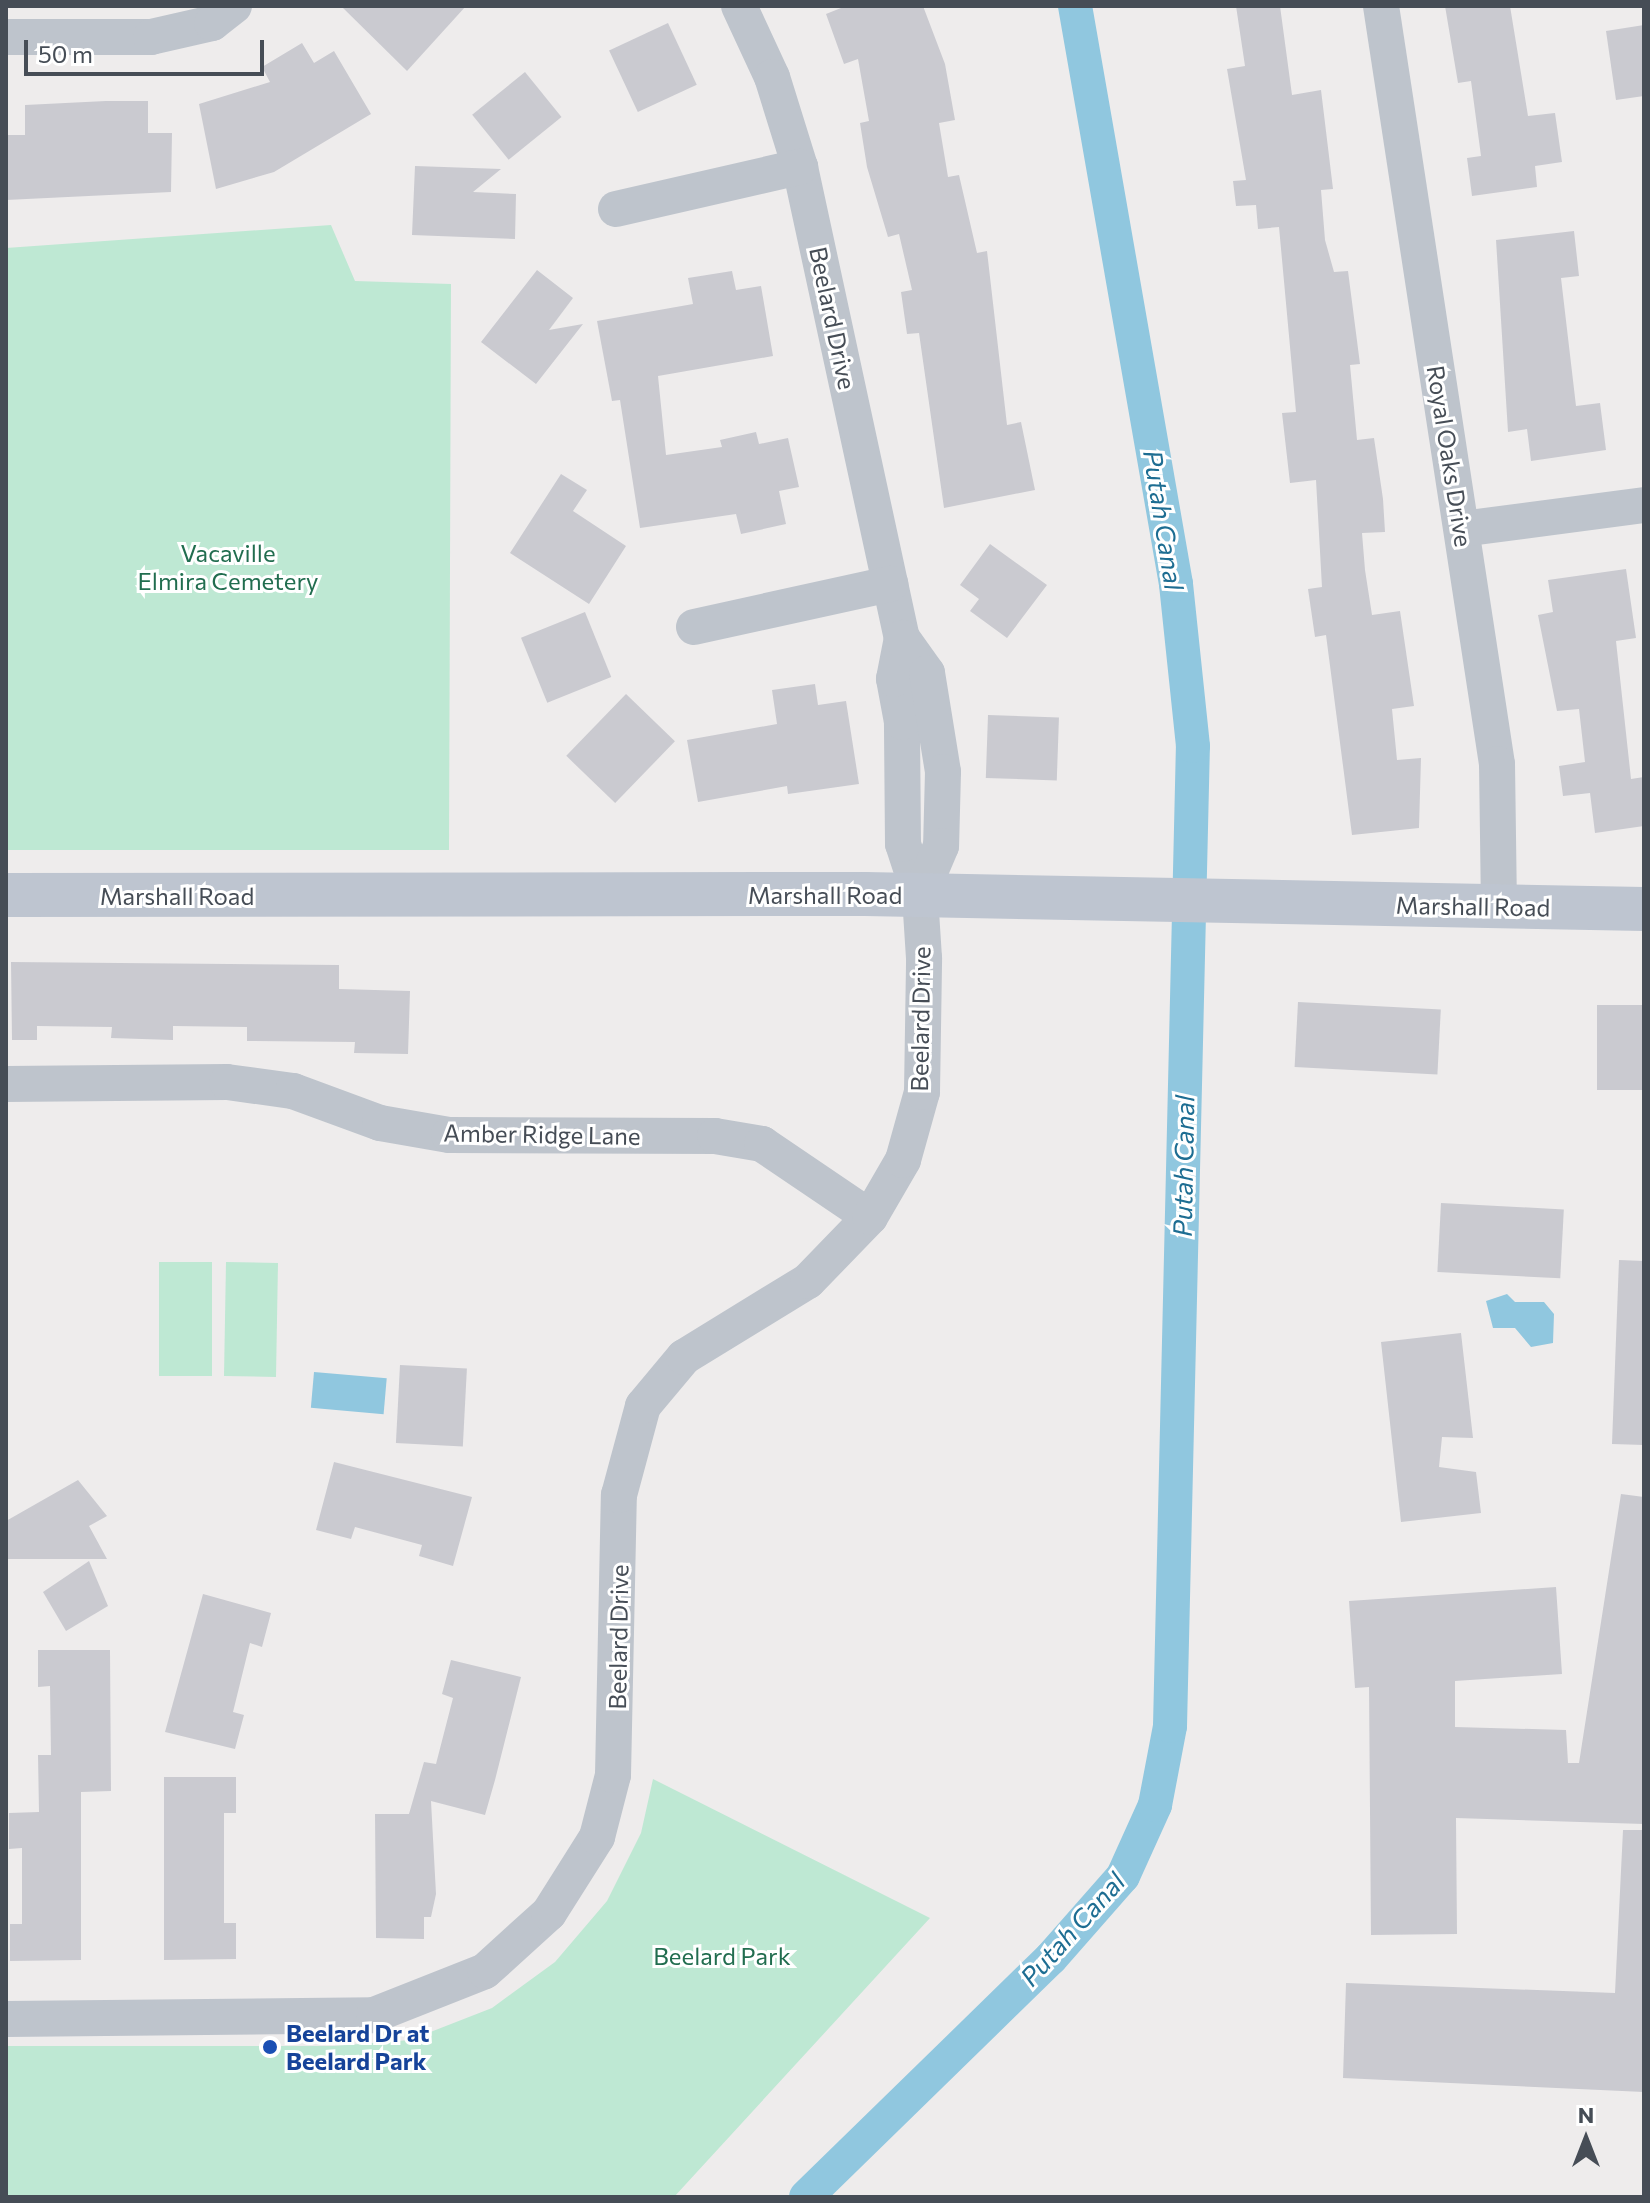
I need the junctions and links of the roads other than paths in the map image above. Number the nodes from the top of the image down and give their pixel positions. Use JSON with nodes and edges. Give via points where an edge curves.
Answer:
{"nodes":[{"id":1,"x":234,"y":6,"type":"edge"},
{"id":2,"x":739,"y":6,"type":"edge"},
{"id":3,"x":1381,"y":6,"type":"edge"},
{"id":4,"x":6,"y":37,"type":"edge"},
{"id":5,"x":800,"y":167,"type":"junction"},
{"id":6,"x":616,"y":209,"type":"dead end"},
{"id":7,"x":1644,"y":505,"type":"edge"},
{"id":8,"x":1462,"y":529,"type":"junction"},
{"id":9,"x":890,"y":584,"type":"junction"},
{"id":10,"x":694,"y":627,"type":"dead end"},
{"id":11,"x":6,"y":895,"type":"edge"},
{"id":12,"x":920,"y":896,"type":"junction"},
{"id":13,"x":1499,"y":907,"type":"junction"},
{"id":14,"x":1644,"y":909,"type":"edge"},
{"id":15,"x":6,"y":1084,"type":"edge"},
{"id":16,"x":870,"y":1217,"type":"junction"},
{"id":17,"x":6,"y":2019,"type":"edge"}],
"edges":[{"from":1,"to":4,"type":"street","via":[[212,23],[151,37]]},
{"from":2,"to":5,"type":"street","name":"Beelard Drive","via":[[772,77]]},
{"from":3,"to":8,"type":"street","name":"Royal Oaks Drive"},
{"from":5,"to":6,"type":"street"},
{"from":5,"to":9,"type":"street","name":"Beelard Drive"},
{"from":7,"to":8,"type":"street"},
{"from":8,"to":13,"type":"street","name":"Royal Oaks Drive","via":[[1497,764]]},
{"from":9,"to":10,"type":"street"},
{"from":9,"to":12,"type":"street","name":"Beelard Drive","via":[[902,638],[894,679],[903,735],[903,844]]},
{"from":11,"to":12,"type":"street","name":"Marshall Road"},
{"from":12,"to":13,"type":"street","name":"Marshall Road"},
{"from":12,"to":16,"type":"street","name":"Beelard Drive","via":[[922,1092],[903,1160]]},
{"from":13,"to":14,"type":"street","name":"Marshall Road"},
{"from":15,"to":16,"type":"street","name":"Amber Ridge Lane","via":[[227,1082],[293,1091],[380,1123],[449,1135],[715,1136],[762,1144]]},
{"from":16,"to":17,"type":"street","name":"Beelard Drive","via":[[808,1281],[684,1357],[643,1406],[619,1495],[613,1775],[597,1837],[532,1932],[462,1983],[374,2015]]}]}
